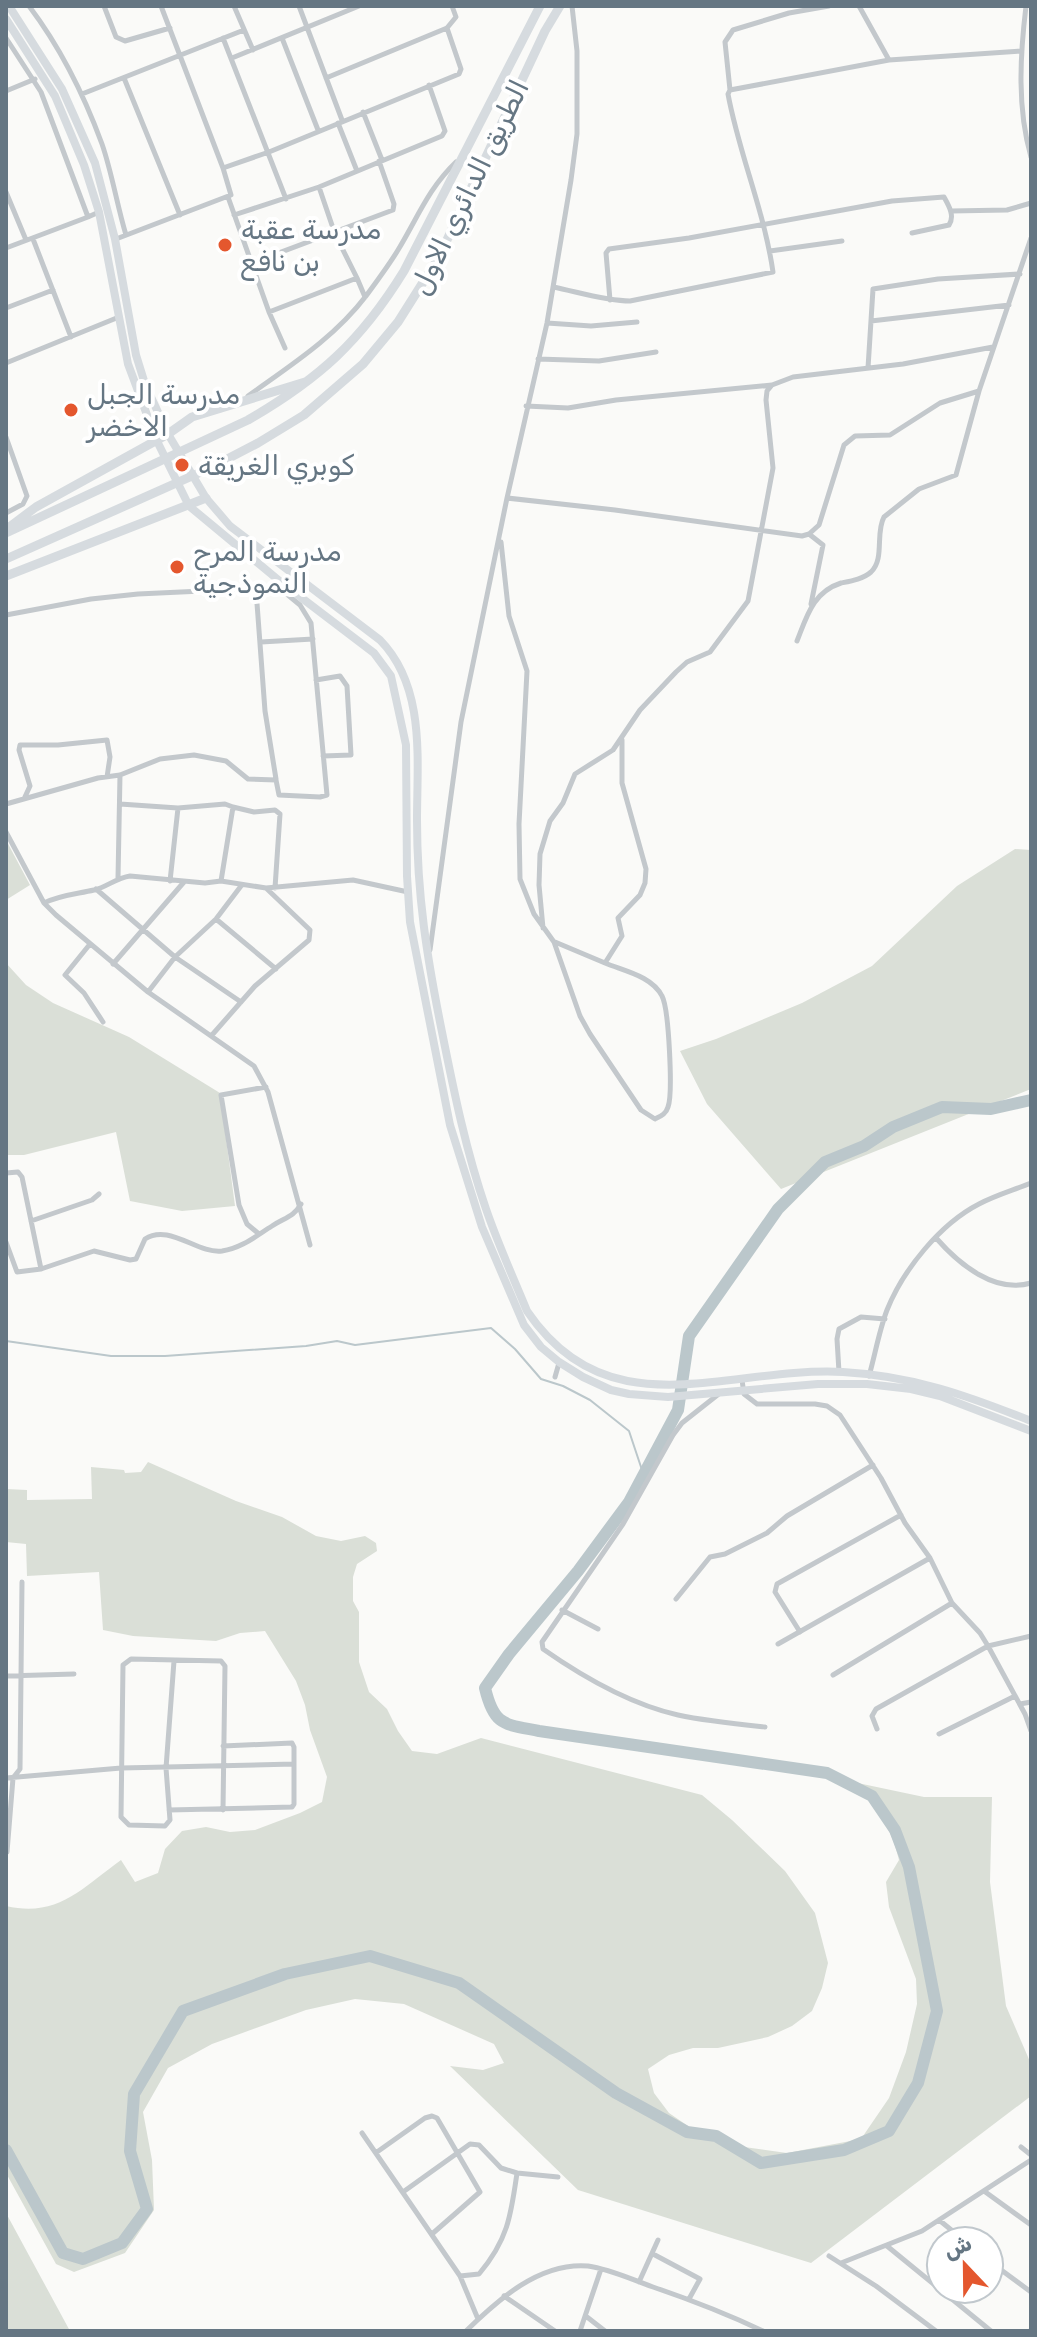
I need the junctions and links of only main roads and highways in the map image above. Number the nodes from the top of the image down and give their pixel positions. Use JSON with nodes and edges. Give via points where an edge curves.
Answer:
{"nodes":[{"id":1,"x":9,"y":6,"type":"edge"},
{"id":2,"x":540,"y":6,"type":"edge"},
{"id":3,"x":560,"y":6,"type":"edge"},
{"id":4,"x":6,"y":19,"type":"edge"},
{"id":5,"x":113,"y":229,"type":"junction"},
{"id":6,"x":102,"y":231,"type":"junction"},
{"id":7,"x":308,"y":381,"type":"junction"},
{"id":8,"x":168,"y":434,"type":"junction"},
{"id":9,"x":156,"y":439,"type":"junction"},
{"id":10,"x":206,"y":498,"type":"junction"},
{"id":11,"x":189,"y":506,"type":"junction"},
{"id":12,"x":6,"y":531,"type":"edge"},
{"id":13,"x":6,"y":559,"type":"edge"},
{"id":14,"x":6,"y":576,"type":"edge"},
{"id":15,"x":452,"y":1114,"type":"junction"},
{"id":16,"x":482,"y":1212,"type":"junction"},
{"id":17,"x":868,"y":1379,"type":"junction"},
{"id":18,"x":742,"y":1385,"type":"junction"},
{"id":19,"x":1031,"y":1421,"type":"edge"},
{"id":20,"x":1031,"y":1431,"type":"edge"}],
"edges":[{"from":1,"to":5,"type":"main road","via":[[79,123]]},
{"from":2,"to":7,"type":"main road","name":"الطريق الدائري الاول","via":[[404,271],[381,308],[335,360]]},
{"from":3,"to":13,"type":"main road","name":"الطريق الدائري الاول","via":[[439,257],[398,322],[363,364],[304,415],[258,443]]},
{"from":4,"to":6,"type":"main road","via":[[70,131]]},
{"from":5,"to":6,"type":"main road"},
{"from":5,"to":8,"type":"main road","via":[[136,355]]},
{"from":6,"to":9,"type":"main road","via":[[128,364]]},
{"from":7,"to":8,"type":"main road","via":[[192,417]]},
{"from":7,"to":12,"type":"main road","name":"الطريق الدائري الاول","via":[[248,420]]},
{"from":8,"to":9,"type":"main road"},
{"from":8,"to":10,"type":"main road"},
{"from":9,"to":11,"type":"main road"},
{"from":9,"to":12,"type":"main road","via":[[49,499]]},
{"from":10,"to":11,"type":"main road"},
{"from":10,"to":15,"type":"main road","via":[[230,526],[380,640],[405,678],[417,738],[417,881]]},
{"from":11,"to":14,"type":"main road"},
{"from":11,"to":15,"type":"main road","via":[[280,584],[374,653],[391,676],[406,745],[412,933]]},
{"from":15,"to":16,"type":"main road"},
{"from":16,"to":18,"type":"main road","via":[[527,1311],[565,1354],[633,1384]]},
{"from":16,"to":18,"type":"main road","via":[[494,1259],[524,1325],[559,1362],[611,1390],[668,1397]]},
{"from":17,"to":18,"type":"main road"},
{"from":17,"to":18,"type":"main road","via":[[839,1372]]},
{"from":17,"to":19,"type":"main road","via":[[934,1385]]},
{"from":17,"to":20,"type":"main road","via":[[940,1396]]}]}
